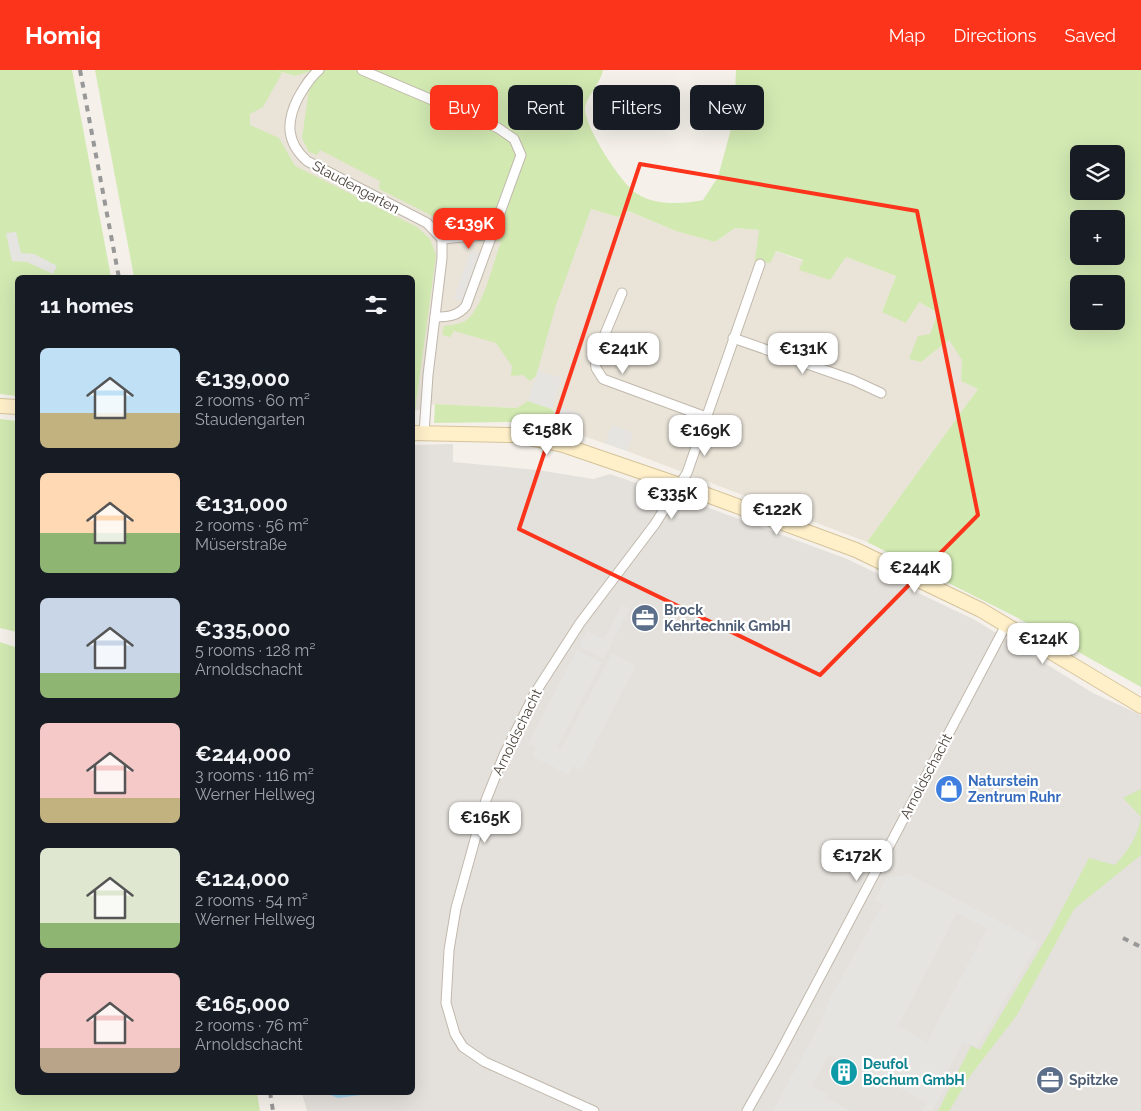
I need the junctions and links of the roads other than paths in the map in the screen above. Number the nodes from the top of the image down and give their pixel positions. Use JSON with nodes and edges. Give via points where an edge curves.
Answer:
{"nodes":[{"id":1,"x":319,"y":70,"type":"edge"},
{"id":2,"x":362,"y":70,"type":"edge"},
{"id":3,"x":494,"y":234,"type":"junction"},
{"id":4,"x":442,"y":239,"type":"junction"},
{"id":5,"x":760,"y":264,"type":"dead end"},
{"id":6,"x":622,"y":293,"type":"dead end"},
{"id":7,"x":435,"y":317,"type":"junction"},
{"id":8,"x":734,"y":338,"type":"junction"},
{"id":9,"x":880,"y":393,"type":"dead end"},
{"id":10,"x":0,"y":406,"type":"edge"},
{"id":11,"x":15,"y":408,"type":"edge"},
{"id":12,"x":706,"y":417,"type":"junction"},
{"id":13,"x":418,"y":433,"type":"edge"},
{"id":14,"x":680,"y":485,"type":"junction"},
{"id":15,"x":1006,"y":625,"type":"junction"},
{"id":16,"x":1141,"y":706,"type":"edge"},
{"id":17,"x":594,"y":1111,"type":"edge"},
{"id":18,"x":747,"y":1111,"type":"edge"}],
"edges":[{"from":1,"to":4,"type":"street","name":"Staudengarten","via":[[307,83],[290,119],[288,130],[294,147],[307,161],[427,223]]},
{"from":2,"to":3,"type":"street","via":[[498,128],[514,140],[521,156]]},
{"from":3,"to":4,"type":"street"},
{"from":3,"to":7,"type":"street","via":[[466,306],[450,316]]},
{"from":4,"to":7,"type":"street"},
{"from":5,"to":8,"type":"street","name":"Arnoldschacht"},
{"from":6,"to":12,"type":"street","via":[[595,358],[596,368],[603,379]]},
{"from":7,"to":13,"type":"street"},
{"from":8,"to":9,"type":"street","via":[[853,380]]},
{"from":8,"to":12,"type":"street","name":"Arnoldschacht"},
{"from":10,"to":11,"type":"main road"},
{"from":12,"to":14,"type":"street","name":"Arnoldschacht","via":[[687,474]]},
{"from":13,"to":14,"type":"main road","via":[[526,436]]},
{"from":14,"to":15,"type":"main road","via":[[856,550]]},
{"from":14,"to":17,"type":"street","name":"Arnoldschacht","via":[[656,524],[569,639],[517,728],[477,827],[460,886],[449,950],[446,1003],[455,1034],[463,1047],[485,1062]]},
{"from":15,"to":16,"type":"main road"},
{"from":15,"to":18,"type":"street","name":"Arnoldschacht"}]}
